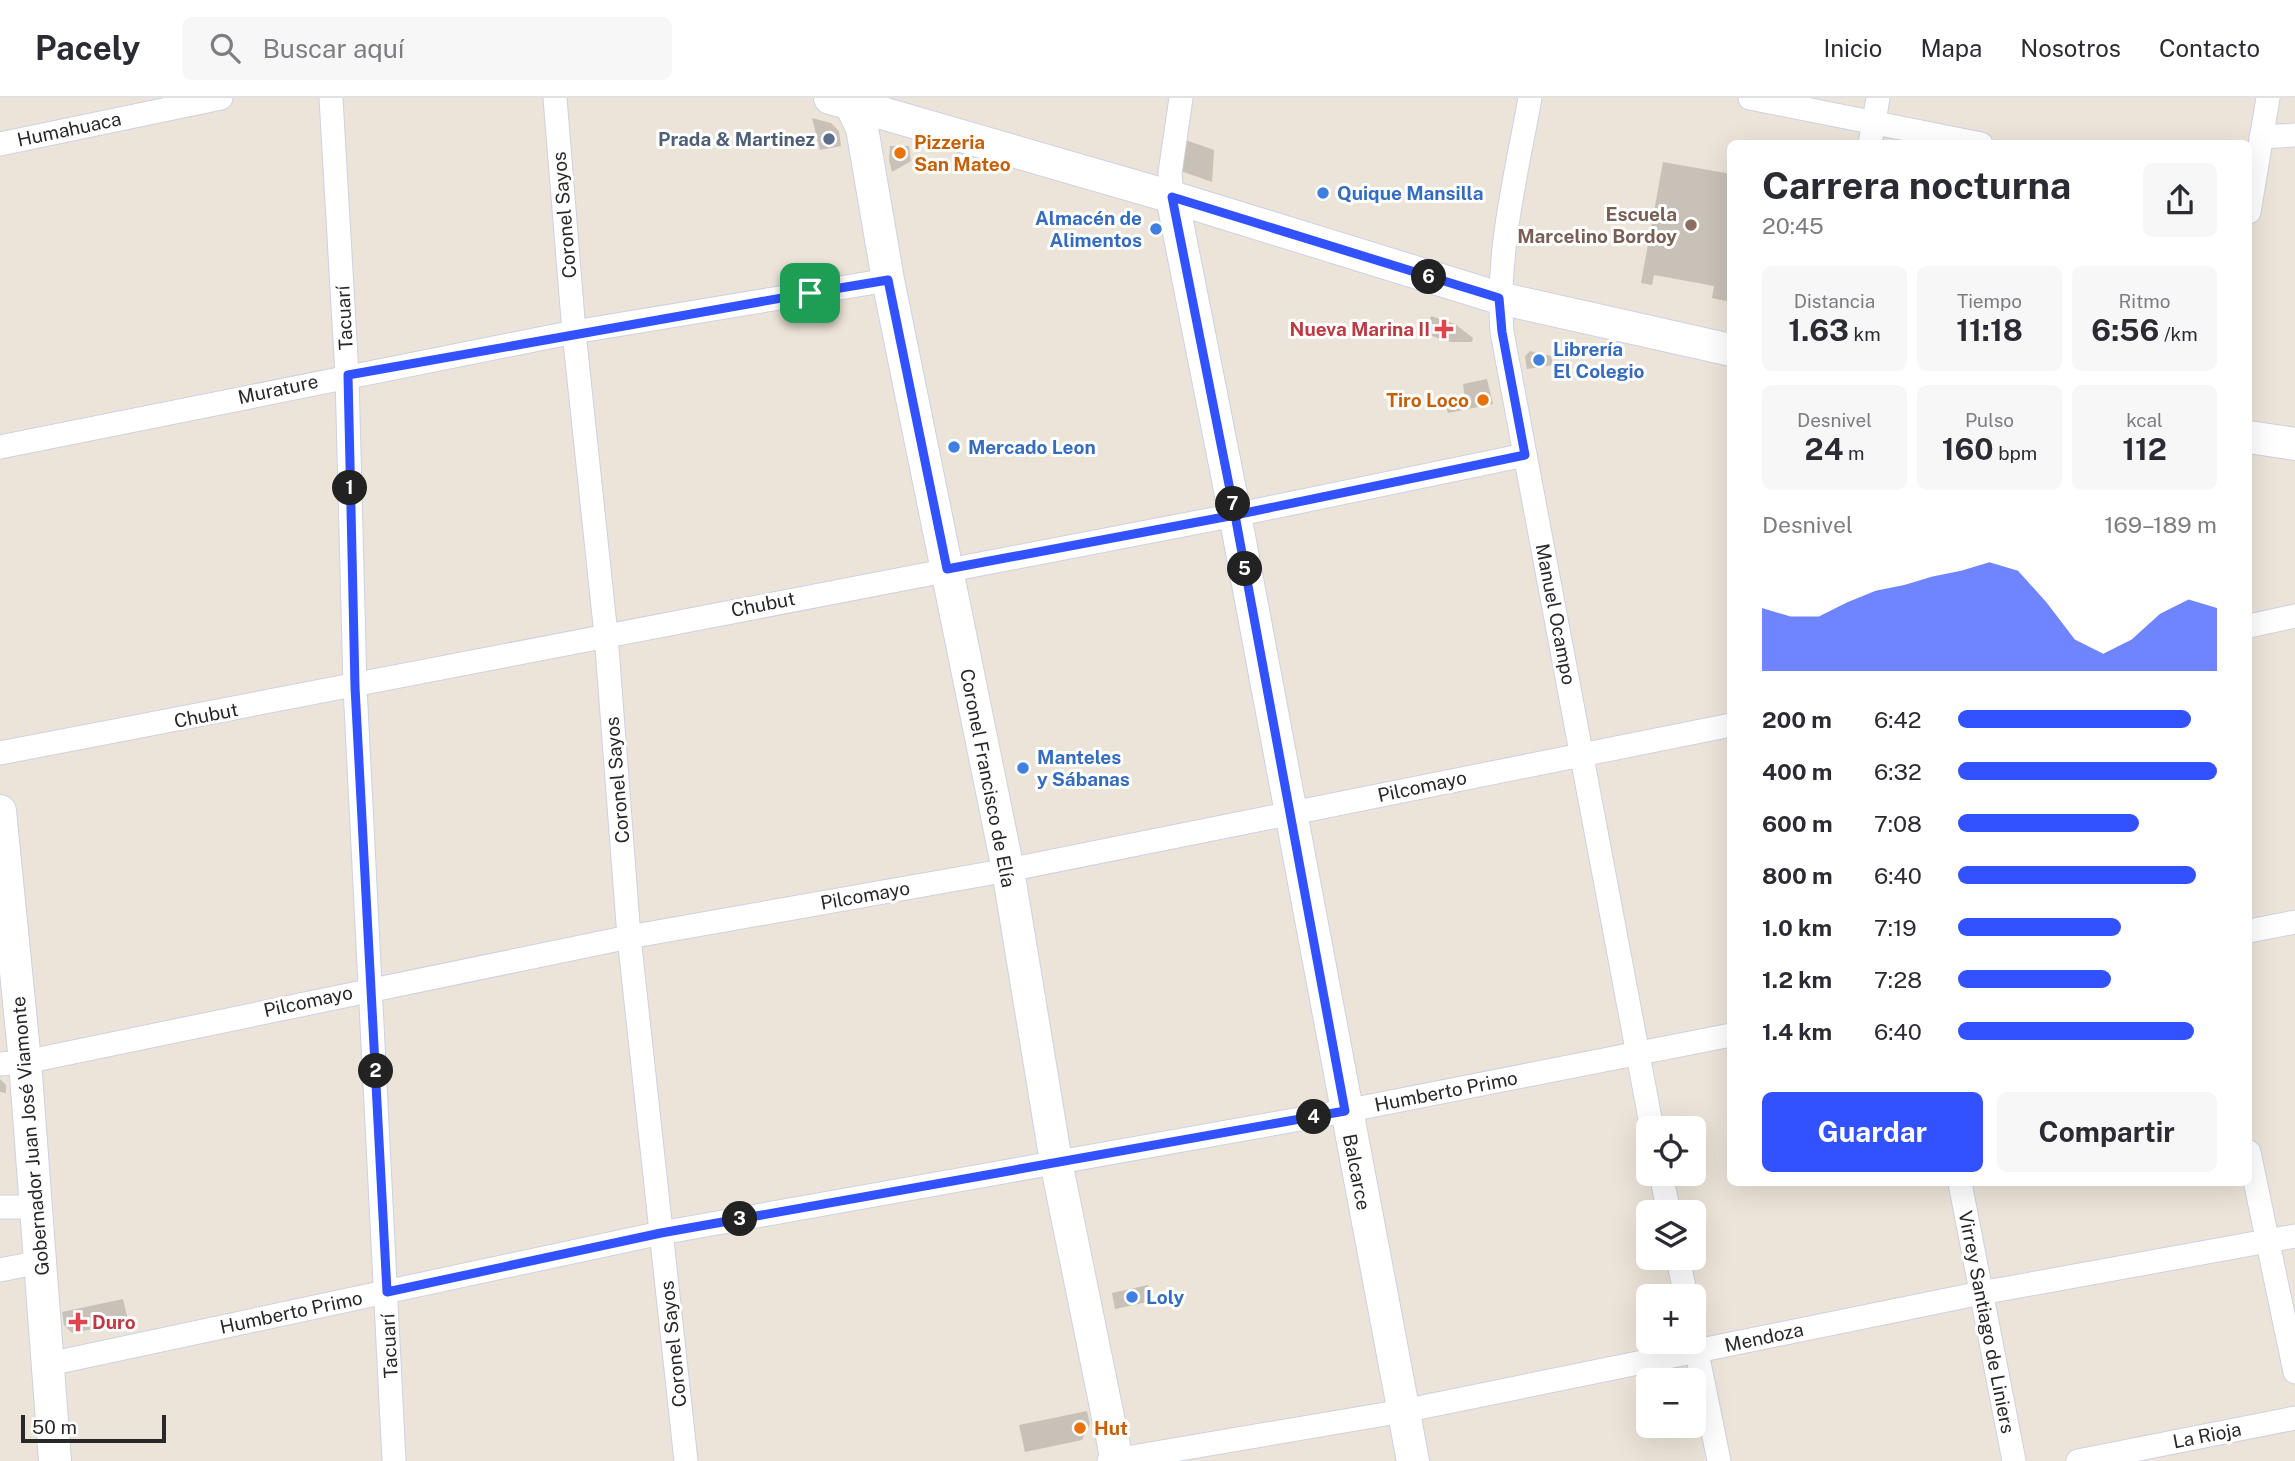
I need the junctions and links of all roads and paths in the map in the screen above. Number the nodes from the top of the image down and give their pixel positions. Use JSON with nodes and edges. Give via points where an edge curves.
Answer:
{"nodes":[{"id":1,"x":221,"y":98,"type":"edge"},
{"id":2,"x":331,"y":98,"type":"edge"},
{"id":3,"x":555,"y":98,"type":"edge"},
{"id":4,"x":1181,"y":98,"type":"edge"},
{"id":5,"x":1530,"y":98,"type":"edge"},
{"id":6,"x":1750,"y":98,"type":"edge"},
{"id":7,"x":1878,"y":98,"type":"edge"},
{"id":8,"x":2268,"y":98,"type":"edge"},
{"id":9,"x":843,"y":100,"type":"edge"},
{"id":10,"x":1872,"y":133,"type":"edge"},
{"id":11,"x":2295,"y":135,"type":"edge"},
{"id":12,"x":2262,"y":137,"type":"junction"},
{"id":13,"x":1941,"y":140,"type":"edge"},
{"id":14,"x":0,"y":144,"type":"edge"},
{"id":15,"x":2252,"y":190,"type":"edge"},
{"id":16,"x":1172,"y":197,"type":"junction"},
{"id":17,"x":888,"y":280,"type":"junction"},
{"id":18,"x":1499,"y":298,"type":"junction"},
{"id":19,"x":574,"y":332,"type":"junction"},
{"id":20,"x":1727,"y":349,"type":"edge"},
{"id":21,"x":348,"y":375,"type":"junction"},
{"id":22,"x":2252,"y":437,"type":"edge"},
{"id":23,"x":2295,"y":444,"type":"edge"},
{"id":24,"x":0,"y":447,"type":"edge"},
{"id":25,"x":1525,"y":455,"type":"junction"},
{"id":26,"x":1235,"y":515,"type":"junction"},
{"id":27,"x":947,"y":569,"type":"junction"},
{"id":28,"x":2295,"y":616,"type":"edge"},
{"id":29,"x":2252,"y":625,"type":"edge"},
{"id":30,"x":606,"y":635,"type":"junction"},
{"id":31,"x":355,"y":687,"type":"junction"},
{"id":32,"x":1727,"y":726,"type":"edge"},
{"id":33,"x":0,"y":753,"type":"edge"},
{"id":34,"x":1583,"y":753,"type":"junction"},
{"id":35,"x":0,"y":811,"type":"edge"},
{"id":36,"x":1289,"y":813,"type":"junction"},
{"id":37,"x":1007,"y":870,"type":"junction"},
{"id":38,"x":2295,"y":922,"type":"edge"},
{"id":39,"x":2252,"y":930,"type":"edge"},
{"id":40,"x":629,"y":937,"type":"junction"},
{"id":41,"x":372,"y":988,"type":"junction"},
{"id":42,"x":1727,"y":1036,"type":"edge"},
{"id":43,"x":1637,"y":1054,"type":"junction"},
{"id":44,"x":12,"y":1063,"type":"edge"},
{"id":45,"x":1345,"y":1111,"type":"junction"},
{"id":46,"x":1649,"y":1116,"type":"edge"},
{"id":47,"x":1056,"y":1162,"type":"junction"},
{"id":48,"x":2252,"y":1167,"type":"edge"},
{"id":49,"x":1961,"y":1186,"type":"edge"},
{"id":50,"x":0,"y":1207,"type":"edge"},
{"id":51,"x":36,"y":1207,"type":"junction"},
{"id":52,"x":661,"y":1233,"type":"junction"},
{"id":53,"x":2295,"y":1236,"type":"edge"},
{"id":54,"x":2267,"y":1242,"type":"junction"},
{"id":55,"x":40,"y":1262,"type":"junction"},
{"id":56,"x":0,"y":1270,"type":"edge"},
{"id":57,"x":387,"y":1292,"type":"junction"},
{"id":58,"x":1981,"y":1293,"type":"junction"},
{"id":59,"x":1706,"y":1343,"type":"edge"},
{"id":60,"x":1655,"y":1354,"type":"edge"},
{"id":61,"x":1697,"y":1354,"type":"edge"},
{"id":62,"x":49,"y":1364,"type":"junction"},
{"id":63,"x":2295,"y":1373,"type":"edge"},
{"id":64,"x":1403,"y":1411,"type":"junction"},
{"id":65,"x":2295,"y":1418,"type":"edge"},
{"id":66,"x":55,"y":1461,"type":"edge"},
{"id":67,"x":394,"y":1461,"type":"edge"},
{"id":68,"x":686,"y":1461,"type":"edge"},
{"id":69,"x":1114,"y":1461,"type":"edge"},
{"id":70,"x":1413,"y":1461,"type":"edge"},
{"id":71,"x":1718,"y":1461,"type":"edge"},
{"id":72,"x":2014,"y":1461,"type":"edge"},
{"id":73,"x":2078,"y":1461,"type":"edge"}],
"edges":[{"from":1,"to":14,"type":"street","name":"Humahuaca"},
{"from":2,"to":21,"type":"street","name":"Tacuarí"},
{"from":3,"to":19,"type":"street","name":"Coronel Sayos"},
{"from":4,"to":16,"type":"street","name":"Balcarce","via":[[1170,173]]},
{"from":5,"to":18,"type":"street","name":"Manuel Ocampo","via":[[1502,248]]},
{"from":6,"to":10,"type":"street"},
{"from":7,"to":10,"type":"street"},
{"from":8,"to":12,"type":"street"},
{"from":9,"to":16,"type":"street"},
{"from":9,"to":17,"type":"street","name":"Coronel Francisco de Elía","via":[[862,128]]},
{"from":10,"to":13,"type":"street"},
{"from":11,"to":12,"type":"street"},
{"from":12,"to":15,"type":"street"},
{"from":16,"to":18,"type":"street"},
{"from":16,"to":26,"type":"street","name":"Balcarce"},
{"from":17,"to":19,"type":"street","name":"Murature"},
{"from":17,"to":27,"type":"street","name":"Coronel Francisco de Elía"},
{"from":18,"to":20,"type":"street"},
{"from":18,"to":25,"type":"street","name":"Manuel Ocampo"},
{"from":19,"to":21,"type":"street","name":"Murature"},
{"from":19,"to":30,"type":"street","name":"Coronel Sayos"},
{"from":21,"to":24,"type":"street","name":"Murature"},
{"from":21,"to":31,"type":"street","name":"Tacuarí"},
{"from":22,"to":23,"type":"street"},
{"from":25,"to":26,"type":"street","name":"Chubut"},
{"from":25,"to":34,"type":"street","name":"Manuel Ocampo"},
{"from":26,"to":27,"type":"street","name":"Chubut"},
{"from":26,"to":36,"type":"street","name":"Balcarce"},
{"from":27,"to":30,"type":"street","name":"Chubut"},
{"from":27,"to":37,"type":"street","name":"Coronel Francisco de Elía"},
{"from":28,"to":29,"type":"street"},
{"from":30,"to":31,"type":"street","name":"Chubut"},
{"from":30,"to":40,"type":"street","name":"Coronel Sayos"},
{"from":31,"to":33,"type":"street","name":"Chubut"},
{"from":31,"to":41,"type":"street","name":"Tacuarí"},
{"from":32,"to":34,"type":"street","name":"Pilcomayo"},
{"from":34,"to":36,"type":"street","name":"Pilcomayo"},
{"from":34,"to":43,"type":"street","name":"Manuel Ocampo"},
{"from":35,"to":44,"type":"street","name":"Gobernador Juan José Viamonte"},
{"from":36,"to":37,"type":"street","name":"Pilcomayo"},
{"from":36,"to":45,"type":"street","name":"Balcarce"},
{"from":37,"to":40,"type":"street","name":"Pilcomayo"},
{"from":37,"to":47,"type":"street","name":"Coronel Francisco de Elía"},
{"from":38,"to":39,"type":"street"},
{"from":40,"to":41,"type":"street","name":"Pilcomayo"},
{"from":40,"to":52,"type":"street","name":"Coronel Sayos"},
{"from":41,"to":44,"type":"street","name":"Pilcomayo"},
{"from":41,"to":57,"type":"street","name":"Tacuarí"},
{"from":42,"to":43,"type":"street","name":"Humberto Primo"},
{"from":43,"to":45,"type":"street","name":"Humberto Primo"},
{"from":43,"to":46,"type":"street","name":"Manuel Ocampo"},
{"from":44,"to":51,"type":"street","name":"Gobernador Juan José Viamonte"},
{"from":45,"to":47,"type":"street","name":"Humberto Primo"},
{"from":45,"to":64,"type":"street","name":"Balcarce"},
{"from":47,"to":52,"type":"street","name":"Humberto Primo"},
{"from":47,"to":69,"type":"street","name":"Coronel Francisco de Elía"},
{"from":48,"to":54,"type":"street"},
{"from":49,"to":58,"type":"street","name":"Virrey Santiago de Liniers"},
{"from":50,"to":51,"type":"street"},
{"from":51,"to":55,"type":"street","name":"Gobernador Juan José Viamonte"},
{"from":52,"to":57,"type":"street","name":"Humberto Primo"},
{"from":52,"to":68,"type":"street","name":"Coronel Sayos"},
{"from":53,"to":54,"type":"street","name":"Mendoza"},
{"from":54,"to":58,"type":"street","name":"Mendoza"},
{"from":54,"to":63,"type":"street"},
{"from":55,"to":56,"type":"street"},
{"from":55,"to":62,"type":"street","name":"Gobernador Juan José Viamonte"},
{"from":57,"to":62,"type":"street","name":"Humberto Primo"},
{"from":57,"to":67,"type":"street","name":"Tacuarí"},
{"from":58,"to":59,"type":"street","name":"Mendoza"},
{"from":58,"to":72,"type":"street","name":"Virrey Santiago de Liniers"},
{"from":60,"to":64,"type":"street","name":"Mendoza"},
{"from":61,"to":71,"type":"street"},
{"from":62,"to":66,"type":"street","name":"Gobernador Juan José Viamonte"},
{"from":64,"to":69,"type":"street","name":"Mendoza"},
{"from":64,"to":70,"type":"street","name":"Balcarce"},
{"from":65,"to":73,"type":"street","name":"La Rioja"}]}
